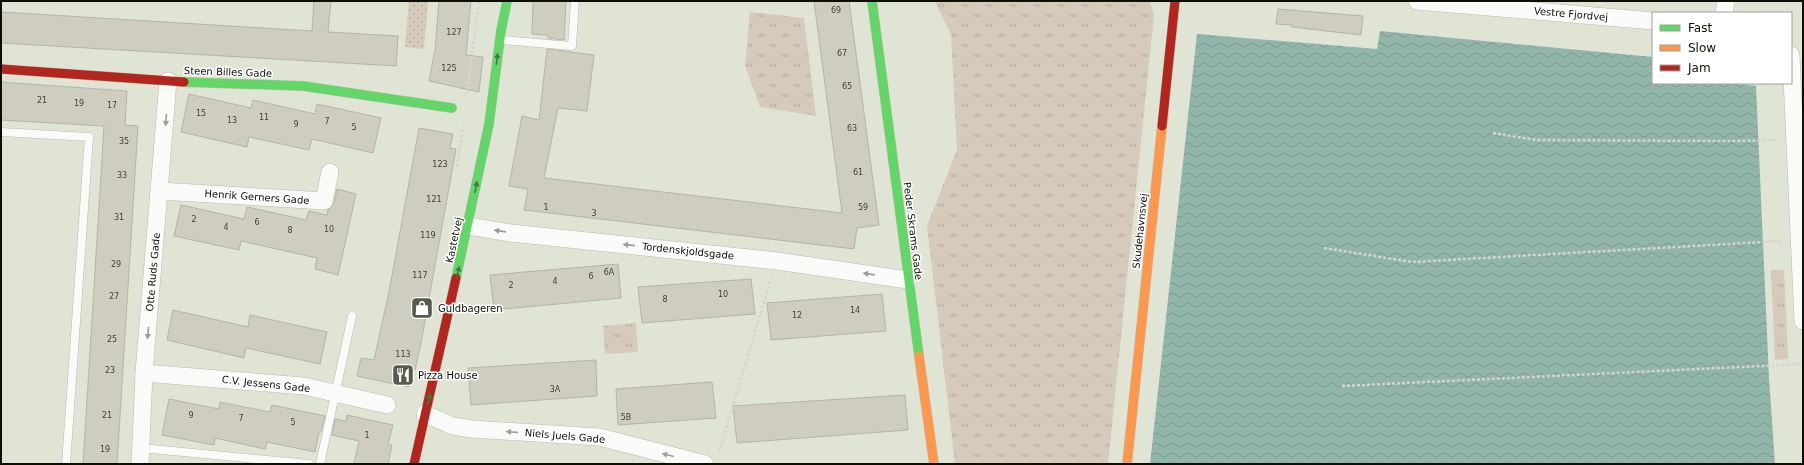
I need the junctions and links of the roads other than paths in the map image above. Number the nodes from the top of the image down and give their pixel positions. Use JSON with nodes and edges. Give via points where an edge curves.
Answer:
{"nodes":[{"id":1,"x":500,"y":1,"type":"edge"},
{"id":2,"x":507,"y":1,"type":"edge"},
{"id":3,"x":575,"y":1,"type":"edge"},
{"id":4,"x":872,"y":1,"type":"edge"},
{"id":5,"x":1175,"y":1,"type":"edge"},
{"id":6,"x":1417,"y":1,"type":"edge"},
{"id":7,"x":1726,"y":1,"type":"edge"},
{"id":8,"x":1724,"y":12,"type":"edge"},
{"id":9,"x":502,"y":18,"type":"junction"},
{"id":10,"x":1652,"y":21,"type":"edge"},
{"id":11,"x":500,"y":40,"type":"junction"},
{"id":12,"x":1,"y":69,"type":"edge"},
{"id":13,"x":1792,"y":76,"type":"edge"},
{"id":14,"x":168,"y":81,"type":"junction"},
{"id":15,"x":452,"y":108,"type":"dead end"},
{"id":16,"x":1,"y":132,"type":"edge"},
{"id":17,"x":330,"y":172,"type":"dead end"},
{"id":18,"x":160,"y":191,"type":"junction"},
{"id":19,"x":468,"y":226,"type":"junction"},
{"id":20,"x":908,"y":280,"type":"junction"},
{"id":21,"x":352,"y":316,"type":"dead end"},
{"id":22,"x":1803,"y":321,"type":"edge"},
{"id":23,"x":144,"y":373,"type":"junction"},
{"id":24,"x":335,"y":393,"type":"junction"},
{"id":25,"x":387,"y":405,"type":"dead end"},
{"id":26,"x":425,"y":414,"type":"junction"},
{"id":27,"x":140,"y":456,"type":"edge"},
{"id":28,"x":712,"y":460,"type":"edge"},
{"id":29,"x":66,"y":464,"type":"edge"},
{"id":30,"x":309,"y":464,"type":"edge"},
{"id":31,"x":320,"y":464,"type":"edge"},
{"id":32,"x":414,"y":464,"type":"edge"},
{"id":33,"x":934,"y":464,"type":"edge"},
{"id":34,"x":1127,"y":464,"type":"edge"}],
"edges":[{"from":1,"to":9,"type":"lane","name":"Kastetvej"},
{"from":2,"to":9,"type":"street","name":"Kastetvej"},
{"from":3,"to":11,"type":"lane","via":[[572,46]]},
{"from":4,"to":20,"type":"street","name":"Peder Skrams Gade"},
{"from":5,"to":34,"type":"street","name":"Skudehavnsvej"},
{"from":6,"to":10,"type":"street","name":"Vestre Fjordvej"},
{"from":7,"to":8,"type":"street"},
{"from":9,"to":11,"type":"street","name":"Kastetvej"},
{"from":19,"to":11,"type":"street","name":"Kastetvej","one_way":true,"via":[[491,111]]},
{"from":12,"to":14,"type":"street","name":"Steen Billes Gade"},
{"from":13,"to":22,"type":"street"},
{"from":14,"to":15,"type":"street","name":"Steen Billes Gade","via":[[303,86]]},
{"from":14,"to":18,"type":"street","name":"Otte Ruds Gade","one_way":true},
{"from":16,"to":29,"type":"lane","via":[[88,137]]},
{"from":17,"to":18,"type":"street","name":"Henrik Gerners Gade","via":[[324,201]]},
{"from":18,"to":23,"type":"street","name":"Otte Ruds Gade","one_way":true},
{"from":20,"to":19,"type":"street","name":"Tordenskjoldsgade","one_way":true,"via":[[777,261]]},
{"from":26,"to":19,"type":"street","name":"Kastetvej","one_way":true},
{"from":20,"to":33,"type":"street","name":"Peder Skrams Gade"},
{"from":21,"to":24,"type":"lane"},
{"from":23,"to":24,"type":"street","name":"C.V. Jessens Gade","via":[[304,386]]},
{"from":23,"to":27,"type":"street","name":"Otte Ruds Gade"},
{"from":24,"to":25,"type":"street","name":"C.V. Jessens Gade"},
{"from":24,"to":31,"type":"lane"},
{"from":28,"to":26,"type":"street","name":"Niels Juels Gade","one_way":true,"via":[[599,437],[471,429],[453,426]]},
{"from":26,"to":32,"type":"street","name":"Kastetvej"},
{"from":27,"to":30,"type":"lane"}]}
